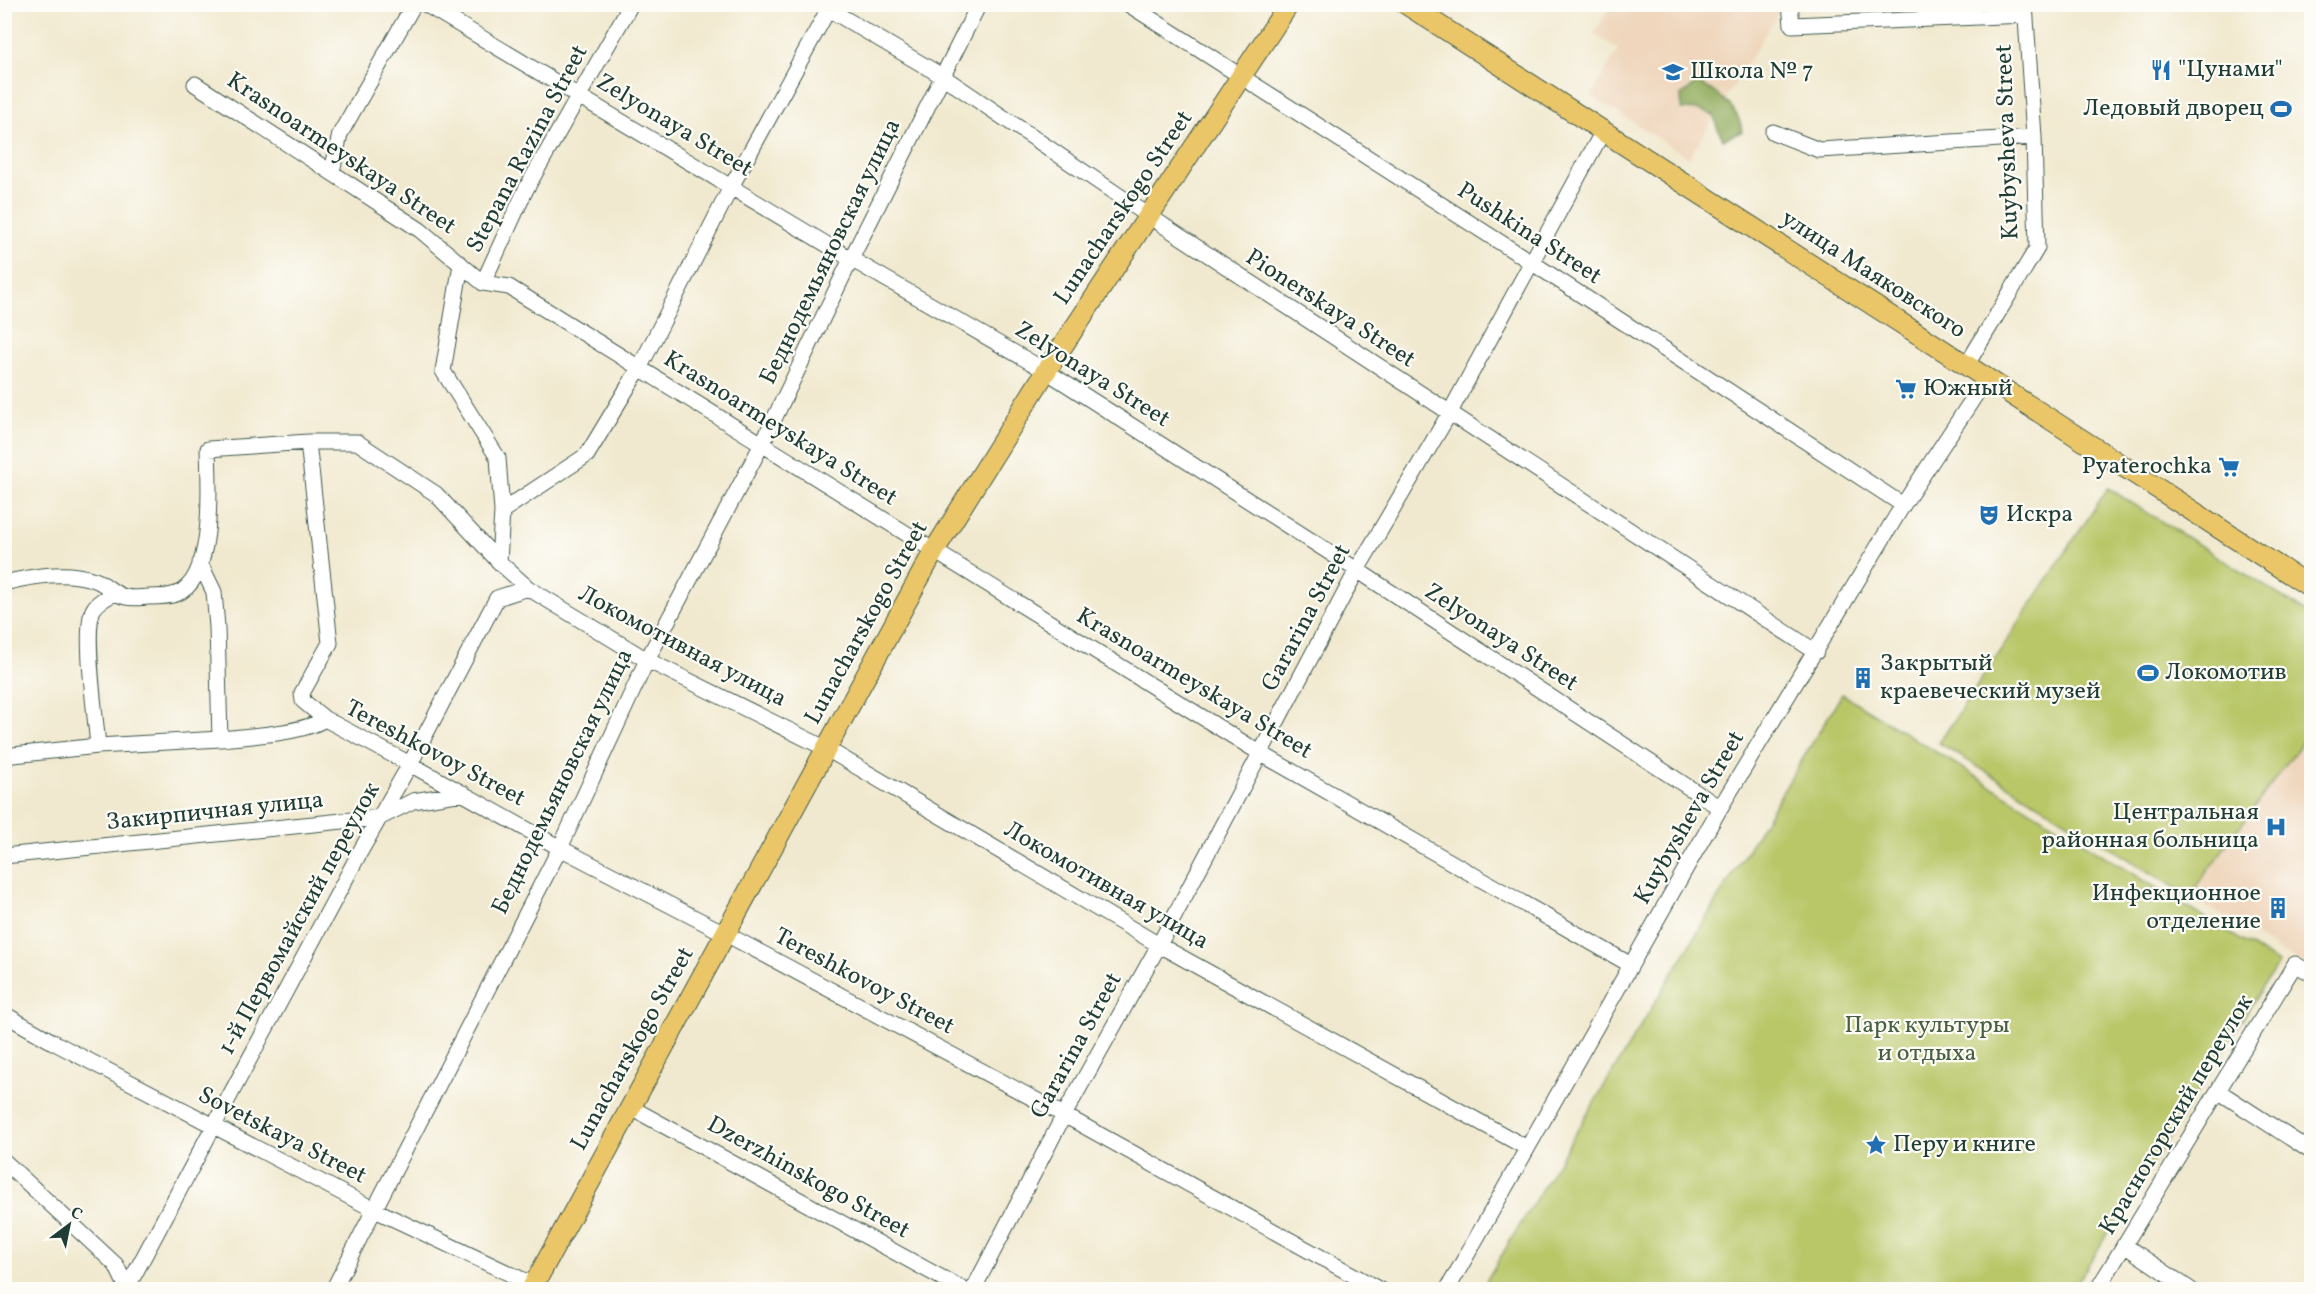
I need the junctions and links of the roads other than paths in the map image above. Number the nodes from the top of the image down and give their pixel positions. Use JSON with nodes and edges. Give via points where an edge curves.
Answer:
{"nodes":[{"id":1,"x":414,"y":4,"type":"edge"},
{"id":2,"x":425,"y":4,"type":"edge"},
{"id":3,"x":631,"y":4,"type":"edge"},
{"id":4,"x":979,"y":4,"type":"edge"},
{"id":5,"x":1128,"y":4,"type":"edge"},
{"id":6,"x":1289,"y":4,"type":"edge"},
{"id":7,"x":1406,"y":4,"type":"edge"},
{"id":8,"x":1790,"y":4,"type":"edge"},
{"id":9,"x":1899,"y":4,"type":"edge"},
{"id":10,"x":824,"y":7,"type":"edge"},
{"id":11,"x":2025,"y":10,"type":"edge"},
{"id":12,"x":1900,"y":21,"type":"junction"},
{"id":13,"x":942,"y":76,"type":"junction"},
{"id":14,"x":1242,"y":76,"type":"junction"},
{"id":15,"x":195,"y":84,"type":"dead end"},
{"id":16,"x":580,"y":96,"type":"junction"},
{"id":17,"x":1603,"y":131,"type":"junction"},
{"id":18,"x":1773,"y":132,"type":"dead end"},
{"id":19,"x":2034,"y":137,"type":"junction"},
{"id":20,"x":332,"y":172,"type":"junction"},
{"id":21,"x":731,"y":187,"type":"junction"},
{"id":22,"x":1149,"y":216,"type":"junction"},
{"id":23,"x":851,"y":259,"type":"junction"},
{"id":24,"x":1531,"y":262,"type":"junction"},
{"id":25,"x":461,"y":264,"type":"junction"},
{"id":26,"x":483,"y":283,"type":"junction"},
{"id":27,"x":1966,"y":366,"type":"junction"},
{"id":28,"x":640,"y":368,"type":"junction"},
{"id":29,"x":1046,"y":371,"type":"junction"},
{"id":30,"x":1986,"y":379,"type":"junction"},
{"id":31,"x":1449,"y":414,"type":"junction"},
{"id":32,"x":308,"y":442,"type":"junction"},
{"id":33,"x":762,"y":444,"type":"junction"},
{"id":34,"x":1903,"y":505,"type":"junction"},
{"id":35,"x":502,"y":511,"type":"junction"},
{"id":36,"x":934,"y":551,"type":"junction"},
{"id":37,"x":500,"y":562,"type":"junction"},
{"id":38,"x":200,"y":563,"type":"junction"},
{"id":39,"x":1357,"y":570,"type":"junction"},
{"id":40,"x":4,"y":583,"type":"edge"},
{"id":41,"x":528,"y":588,"type":"junction"},
{"id":42,"x":2312,"y":588,"type":"edge"},
{"id":43,"x":115,"y":593,"type":"junction"},
{"id":44,"x":1816,"y":652,"type":"junction"},
{"id":45,"x":647,"y":660,"type":"junction"},
{"id":46,"x":325,"y":720,"type":"junction"},
{"id":47,"x":220,"y":739,"type":"junction"},
{"id":48,"x":98,"y":746,"type":"junction"},
{"id":49,"x":827,"y":749,"type":"junction"},
{"id":50,"x":1260,"y":753,"type":"junction"},
{"id":51,"x":4,"y":756,"type":"edge"},
{"id":52,"x":410,"y":764,"type":"junction"},
{"id":53,"x":463,"y":793,"type":"junction"},
{"id":54,"x":1720,"y":808,"type":"junction"},
{"id":55,"x":381,"y":817,"type":"junction"},
{"id":56,"x":560,"y":848,"type":"junction"},
{"id":57,"x":4,"y":856,"type":"edge"},
{"id":58,"x":726,"y":934,"type":"junction"},
{"id":59,"x":1160,"y":945,"type":"junction"},
{"id":60,"x":1631,"y":965,"type":"junction"},
{"id":61,"x":2312,"y":974,"type":"edge"},
{"id":62,"x":4,"y":1014,"type":"edge"},
{"id":63,"x":2218,"y":1091,"type":"junction"},
{"id":64,"x":630,"y":1107,"type":"junction"},
{"id":65,"x":1064,"y":1115,"type":"junction"},
{"id":66,"x":213,"y":1126,"type":"junction"},
{"id":67,"x":1527,"y":1148,"type":"junction"},
{"id":68,"x":2312,"y":1152,"type":"edge"},
{"id":69,"x":4,"y":1161,"type":"edge"},
{"id":70,"x":373,"y":1209,"type":"junction"},
{"id":71,"x":2124,"y":1245,"type":"junction"},
{"id":72,"x":536,"y":1288,"type":"edge"},
{"id":73,"x":126,"y":1289,"type":"edge"},
{"id":74,"x":333,"y":1290,"type":"edge"},
{"id":75,"x":964,"y":1290,"type":"edge"},
{"id":76,"x":974,"y":1290,"type":"edge"},
{"id":77,"x":1380,"y":1290,"type":"edge"},
{"id":78,"x":1448,"y":1290,"type":"edge"},
{"id":79,"x":2097,"y":1290,"type":"edge"},
{"id":80,"x":2191,"y":1290,"type":"edge"}],
"edges":[{"from":1,"to":20,"type":"street","via":[[340,134]]},
{"from":2,"to":16,"type":"street","name":"Zelyonaya Street"},
{"from":3,"to":16,"type":"street","name":"Stepana Razina Street"},
{"from":4,"to":13,"type":"street","name":"Беднодемьяновская улица"},
{"from":5,"to":14,"type":"street","name":"Pushkina Street"},
{"from":6,"to":14,"type":"main road","name":"Lunacharskogo Street"},
{"from":7,"to":17,"type":"main road","name":"улица Маяковского"},
{"from":8,"to":12,"type":"street","via":[[1791,25]]},
{"from":9,"to":12,"type":"street"},
{"from":10,"to":13,"type":"street","name":"Pionerskaya Street"},
{"from":10,"to":21,"type":"street"},
{"from":11,"to":12,"type":"street"},
{"from":11,"to":19,"type":"street","name":"Kuybysheva Street"},
{"from":13,"to":22,"type":"street","name":"Pionerskaya Street"},
{"from":13,"to":23,"type":"street","name":"Беднодемьяновская улица"},
{"from":14,"to":22,"type":"main road","name":"Lunacharskogo Street"},
{"from":14,"to":24,"type":"street","name":"Pushkina Street"},
{"from":15,"to":20,"type":"street","name":"Krasnoarmeyskaya Street"},
{"from":16,"to":21,"type":"street","name":"Zelyonaya Street"},
{"from":16,"to":26,"type":"street","name":"Stepana Razina Street","via":[[526,189]]},
{"from":17,"to":24,"type":"street","name":"Gararina Street"},
{"from":17,"to":27,"type":"main road","name":"улица Маяковского"},
{"from":18,"to":19,"type":"street","via":[[1819,150]]},
{"from":19,"to":27,"type":"street","name":"Kuybysheva Street","via":[[2037,248]]},
{"from":20,"to":25,"type":"street","name":"Krasnoarmeyskaya Street","via":[[420,230]]},
{"from":21,"to":23,"type":"street","name":"Zelyonaya Street"},
{"from":21,"to":28,"type":"street"},
{"from":22,"to":29,"type":"main road","name":"Lunacharskogo Street"},
{"from":22,"to":31,"type":"street","name":"Pionerskaya Street"},
{"from":23,"to":29,"type":"street","name":"Zelyonaya Street"},
{"from":23,"to":33,"type":"street","name":"Беднодемьяновская улица"},
{"from":24,"to":31,"type":"street","name":"Gararina Street"},
{"from":24,"to":34,"type":"street","name":"Pushkina Street"},
{"from":25,"to":26,"type":"street","name":"Krasnoarmeyskaya Street"},
{"from":25,"to":35,"type":"street","via":[[443,371],[498,458]]},
{"from":26,"to":28,"type":"street","name":"Krasnoarmeyskaya Street","via":[[509,287]]},
{"from":27,"to":30,"type":"main road","name":"улица Маяковского"},
{"from":28,"to":33,"type":"street","name":"Krasnoarmeyskaya Street"},
{"from":28,"to":35,"type":"street","via":[[587,455]]},
{"from":29,"to":36,"type":"main road","name":"Lunacharskogo Street"},
{"from":29,"to":39,"type":"street","name":"Zelyonaya Street"},
{"from":30,"to":34,"type":"street","name":"Kuybysheva Street"},
{"from":30,"to":42,"type":"main road","name":"улица Маяковского"},
{"from":31,"to":39,"type":"street","name":"Gararina Street"},
{"from":31,"to":44,"type":"street","name":"Pionerskaya Street"},
{"from":32,"to":37,"type":"street","name":"Локомотивная улица","via":[[357,442],[436,494]]},
{"from":32,"to":38,"type":"street","name":"Локомотивная улица","via":[[208,449],[210,521]]},
{"from":32,"to":46,"type":"street","name":"Tereshkovoy Street","via":[[330,643],[302,693],[303,701]]},
{"from":33,"to":36,"type":"street","name":"Krasnoarmeyskaya Street"},
{"from":33,"to":45,"type":"street","name":"Беднодемьяновская улица"},
{"from":34,"to":44,"type":"street","name":"Kuybysheva Street"},
{"from":35,"to":37,"type":"street"},
{"from":36,"to":49,"type":"main road","name":"Lunacharskogo Street"},
{"from":36,"to":50,"type":"street","name":"Krasnoarmeyskaya Street"},
{"from":37,"to":41,"type":"street","name":"Локомотивная улица"},
{"from":38,"to":43,"type":"street","name":"Локомотивная улица","via":[[193,580],[178,593],[127,598]]},
{"from":38,"to":47,"type":"street","via":[[214,592]]},
{"from":39,"to":50,"type":"street","name":"Gararina Street"},
{"from":39,"to":54,"type":"street","name":"Zelyonaya Street"},
{"from":40,"to":43,"type":"street","name":"Локомотивная улица","via":[[32,576],[70,575],[93,579]]},
{"from":41,"to":45,"type":"street","name":"Локомотивная улица"},
{"from":41,"to":52,"type":"street","name":"1-й Первомайский переулок","via":[[497,598]]},
{"from":43,"to":48,"type":"street","via":[[93,610],[88,631]]},
{"from":44,"to":54,"type":"street","name":"Kuybysheva Street"},
{"from":45,"to":49,"type":"street","name":"Локомотивная улица"},
{"from":45,"to":56,"type":"street","name":"Беднодемьяновская улица"},
{"from":46,"to":47,"type":"street","via":[[285,731]]},
{"from":46,"to":52,"type":"street","name":"Tereshkovoy Street"},
{"from":47,"to":48,"type":"street"},
{"from":48,"to":51,"type":"street"},
{"from":49,"to":58,"type":"main road","name":"Lunacharskogo Street"},
{"from":49,"to":59,"type":"street","name":"Локомотивная улица"},
{"from":50,"to":59,"type":"street","name":"Gararina Street"},
{"from":50,"to":60,"type":"street","name":"Krasnoarmeyskaya Street"},
{"from":52,"to":53,"type":"street","name":"Tereshkovoy Street"},
{"from":52,"to":55,"type":"street","name":"1-й Первомайский переулок"},
{"from":53,"to":55,"type":"street","name":"Закирпичная улица","via":[[413,801]]},
{"from":53,"to":56,"type":"street","name":"Tereshkovoy Street"},
{"from":54,"to":60,"type":"street","name":"Kuybysheva Street"},
{"from":55,"to":57,"type":"street","name":"Закирпичная улица"},
{"from":55,"to":66,"type":"street","name":"1-й Первомайский переулок"},
{"from":56,"to":58,"type":"street","name":"Tereshkovoy Street"},
{"from":56,"to":70,"type":"street","name":"Беднодемьяновская улица"},
{"from":58,"to":64,"type":"main road","name":"Lunacharskogo Street"},
{"from":58,"to":65,"type":"street","name":"Tereshkovoy Street"},
{"from":59,"to":65,"type":"street","name":"Gararina Street"},
{"from":59,"to":67,"type":"street","name":"Локомотивная улица"},
{"from":60,"to":67,"type":"street","name":"Kuybysheva Street"},
{"from":61,"to":63,"type":"street","name":"Красногорский переулок","via":[[2295,964]]},
{"from":62,"to":66,"type":"street","name":"Sovetskaya Street"},
{"from":63,"to":68,"type":"street"},
{"from":63,"to":71,"type":"street","name":"Красногорский переулок"},
{"from":64,"to":72,"type":"main road","name":"Lunacharskogo Street"},
{"from":64,"to":75,"type":"street","name":"Dzerzhinskogo Street"},
{"from":65,"to":76,"type":"street","name":"Gararina Street"},
{"from":65,"to":77,"type":"street","name":"Tereshkovoy Street"},
{"from":66,"to":70,"type":"street","name":"Sovetskaya Street"},
{"from":66,"to":73,"type":"street","name":"1-й Первомайский переулок"},
{"from":67,"to":78,"type":"street","name":"Kuybysheva Street"},
{"from":69,"to":73,"type":"street","via":[[116,1266]]},
{"from":70,"to":72,"type":"street","name":"Sovetskaya Street"},
{"from":70,"to":74,"type":"street","name":"Беднодемьяновская улица"},
{"from":71,"to":79,"type":"street","name":"Красногорский переулок"},
{"from":71,"to":80,"type":"street"}]}
